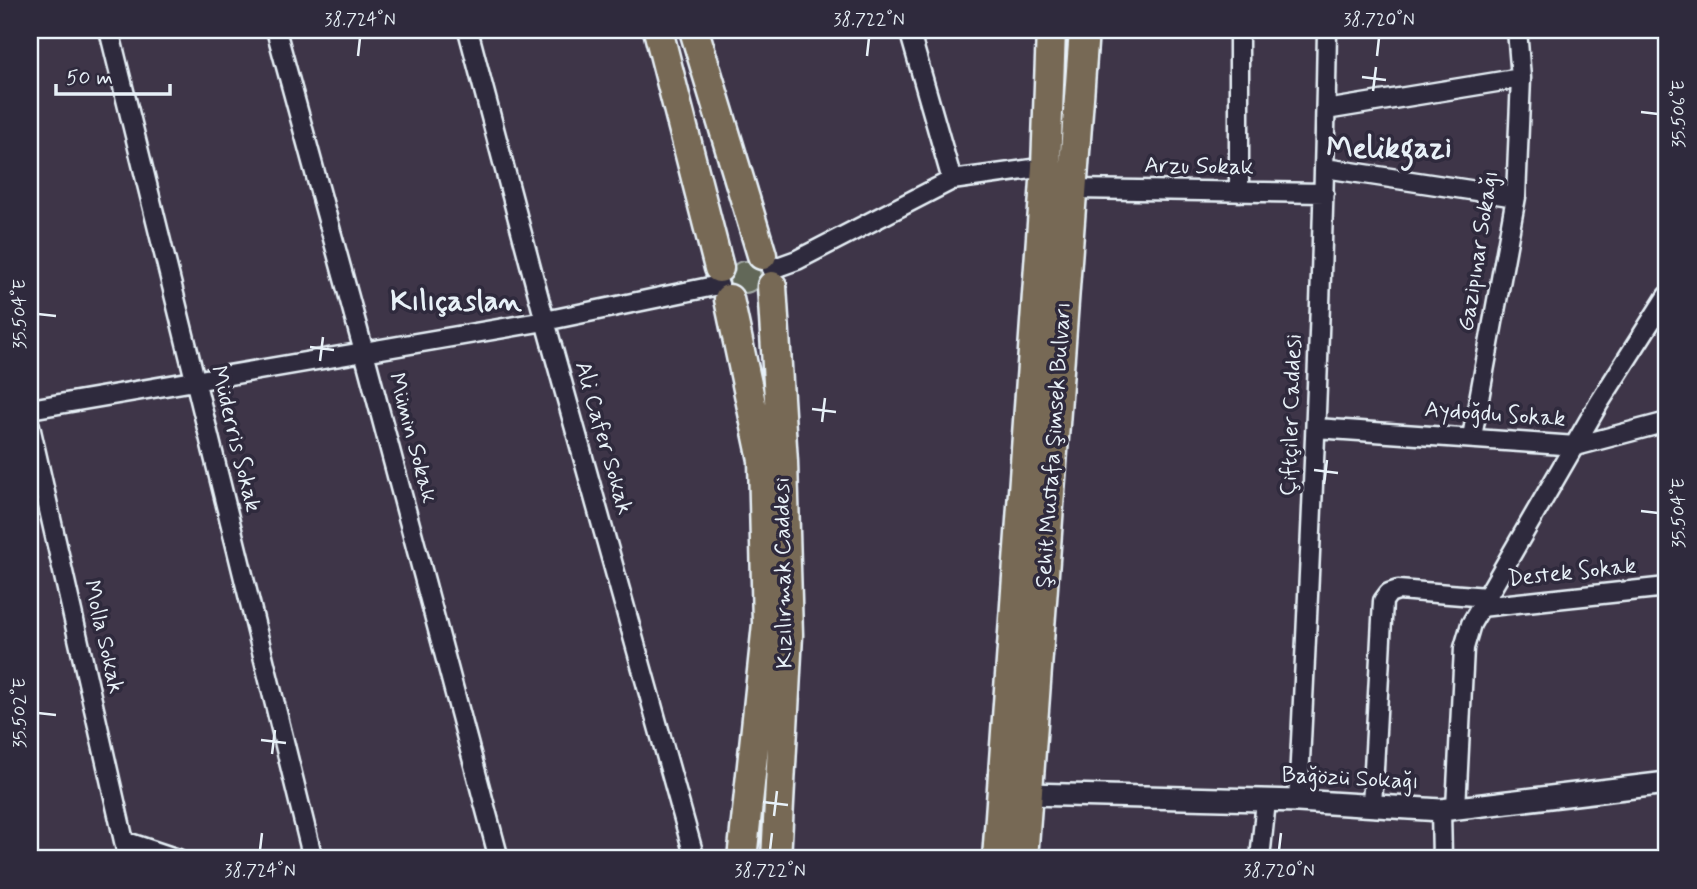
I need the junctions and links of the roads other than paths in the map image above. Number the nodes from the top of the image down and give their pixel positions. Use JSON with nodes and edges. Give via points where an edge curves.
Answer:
{"nodes":[{"id":1,"x":109,"y":30,"type":"edge"},
{"id":2,"x":276,"y":30,"type":"edge"},
{"id":3,"x":468,"y":30,"type":"edge"},
{"id":4,"x":658,"y":30,"type":"edge"},
{"id":5,"x":694,"y":30,"type":"edge"},
{"id":6,"x":909,"y":30,"type":"edge"},
{"id":7,"x":1051,"y":30,"type":"edge"},
{"id":8,"x":1084,"y":30,"type":"edge"},
{"id":9,"x":1239,"y":30,"type":"edge"},
{"id":10,"x":1327,"y":30,"type":"edge"},
{"id":11,"x":1517,"y":30,"type":"edge"},
{"id":12,"x":1521,"y":78,"type":"junction"},
{"id":13,"x":1326,"y":110,"type":"junction"},
{"id":14,"x":1046,"y":167,"type":"junction"},
{"id":15,"x":1325,"y":169,"type":"junction"},
{"id":16,"x":952,"y":180,"type":"junction"},
{"id":17,"x":1074,"y":189,"type":"junction"},
{"id":18,"x":1239,"y":192,"type":"junction"},
{"id":19,"x":1324,"y":193,"type":"junction"},
{"id":20,"x":1516,"y":197,"type":"junction"},
{"id":21,"x":769,"y":270,"type":"junction"},
{"id":22,"x":722,"y":284,"type":"junction"},
{"id":23,"x":1667,"y":296,"type":"edge"},
{"id":24,"x":545,"y":321,"type":"junction"},
{"id":25,"x":364,"y":352,"type":"junction"},
{"id":26,"x":195,"y":383,"type":"junction"},
{"id":27,"x":30,"y":409,"type":"edge"},
{"id":28,"x":1667,"y":422,"type":"edge"},
{"id":29,"x":30,"y":426,"type":"edge"},
{"id":30,"x":1316,"y":428,"type":"junction"},
{"id":31,"x":1472,"y":437,"type":"junction"},
{"id":32,"x":1576,"y":446,"type":"junction"},
{"id":33,"x":1667,"y":587,"type":"edge"},
{"id":34,"x":1484,"y":602,"type":"junction"},
{"id":35,"x":1667,"y":783,"type":"edge"},
{"id":36,"x":1028,"y":794,"type":"junction"},
{"id":37,"x":1266,"y":801,"type":"junction"},
{"id":38,"x":1298,"y":802,"type":"junction"},
{"id":39,"x":1372,"y":806,"type":"junction"},
{"id":40,"x":1449,"y":809,"type":"junction"},
{"id":41,"x":124,"y":841,"type":"junction"},
{"id":42,"x":128,"y":859,"type":"edge"},
{"id":43,"x":178,"y":859,"type":"edge"},
{"id":44,"x":313,"y":859,"type":"edge"},
{"id":45,"x":499,"y":859,"type":"edge"},
{"id":46,"x":695,"y":859,"type":"edge"},
{"id":47,"x":742,"y":859,"type":"edge"},
{"id":48,"x":776,"y":859,"type":"edge"},
{"id":49,"x":997,"y":859,"type":"edge"},
{"id":50,"x":1023,"y":859,"type":"edge"},
{"id":51,"x":1261,"y":859,"type":"edge"},
{"id":52,"x":1442,"y":859,"type":"edge"}],
"edges":[{"from":1,"to":26,"type":"street","name":"Müderris Sokak"},
{"from":2,"to":25,"type":"street","name":"Mümin Sokak"},
{"from":3,"to":24,"type":"street","name":"Ali Cafer Sokak"},
{"from":4,"to":22,"type":"main road","name":"Kızılırmak Caddesi"},
{"from":5,"to":21,"type":"main road","name":"Kızılırmak Caddesi"},
{"from":6,"to":16,"type":"street"},
{"from":7,"to":14,"type":"main road","name":"Şehit Mustafa Şimsek Bulvarı"},
{"from":8,"to":17,"type":"main road","name":"Şehit Mustafa Şimsek Bulvarı"},
{"from":9,"to":18,"type":"street"},
{"from":10,"to":13,"type":"street","name":"Çiftçiler Caddesi"},
{"from":11,"to":12,"type":"street","name":"Gazipınar Sokağı"},
{"from":12,"to":13,"type":"street"},
{"from":12,"to":20,"type":"street","name":"Gazipınar Sokağı"},
{"from":13,"to":15,"type":"street","name":"Çiftçiler Caddesi"},
{"from":14,"to":16,"type":"street"},
{"from":14,"to":49,"type":"main road","name":"Şehit Mustafa Şimsek Bulvarı"},
{"from":15,"to":19,"type":"street","name":"Çiftçiler Caddesi"},
{"from":15,"to":20,"type":"street"},
{"from":16,"to":21,"type":"street"},
{"from":17,"to":18,"type":"street","name":"Arzu Sokak"},
{"from":17,"to":36,"type":"main road","name":"Şehit Mustafa Şimsek Bulvarı"},
{"from":18,"to":19,"type":"street","name":"Arzu Sokak"},
{"from":19,"to":30,"type":"street","name":"Çiftçiler Caddesi"},
{"from":20,"to":31,"type":"street","name":"Gazipınar Sokağı"},
{"from":21,"to":22,"type":"main road","via":[[761,300],[753,303],[736,303]]},
{"from":21,"to":22,"type":"main road","via":[[755,251],[737,250],[730,254]]},
{"from":21,"to":48,"type":"main road","name":"Kızılırmak Caddesi","via":[[783,462],[788,635]]},
{"from":22,"to":24,"type":"street"},
{"from":22,"to":47,"type":"main road","name":"Kızılırmak Caddesi","via":[[763,460],[764,487],[767,624]]},
{"from":23,"to":32,"type":"street"},
{"from":24,"to":25,"type":"street"},
{"from":24,"to":46,"type":"street","name":"Ali Cafer Sokak"},
{"from":25,"to":26,"type":"street"},
{"from":25,"to":45,"type":"street","name":"Mümin Sokak"},
{"from":26,"to":27,"type":"street"},
{"from":26,"to":44,"type":"street","name":"Müderris Sokak"},
{"from":28,"to":32,"type":"street","name":"Aydoğdu Sokak"},
{"from":29,"to":41,"type":"street","name":"Molla Sokak"},
{"from":30,"to":31,"type":"street","name":"Aydoğdu Sokak"},
{"from":30,"to":38,"type":"street","name":"Çiftçiler Caddesi"},
{"from":31,"to":32,"type":"street","name":"Aydoğdu Sokak"},
{"from":32,"to":34,"type":"street"},
{"from":33,"to":34,"type":"street","name":"Destek Sokak"},
{"from":34,"to":39,"type":"street","name":"Destek Sokak","via":[[1398,590],[1383,601]]},
{"from":34,"to":40,"type":"street","via":[[1464,648]]},
{"from":35,"to":40,"type":"street","name":"Bağözü Sokağı"},
{"from":36,"to":37,"type":"street","name":"Bağözü Sokağı"},
{"from":36,"to":50,"type":"main road","name":"Şehit Mustafa Şimsek Bulvarı"},
{"from":37,"to":38,"type":"street","name":"Bağözü Sokağı"},
{"from":37,"to":51,"type":"street"},
{"from":38,"to":39,"type":"street","name":"Bağözü Sokağı"},
{"from":39,"to":40,"type":"street","name":"Bağözü Sokağı"},
{"from":40,"to":52,"type":"street"},
{"from":41,"to":42,"type":"street","name":"Molla Sokak"},
{"from":41,"to":43,"type":"street"}]}
